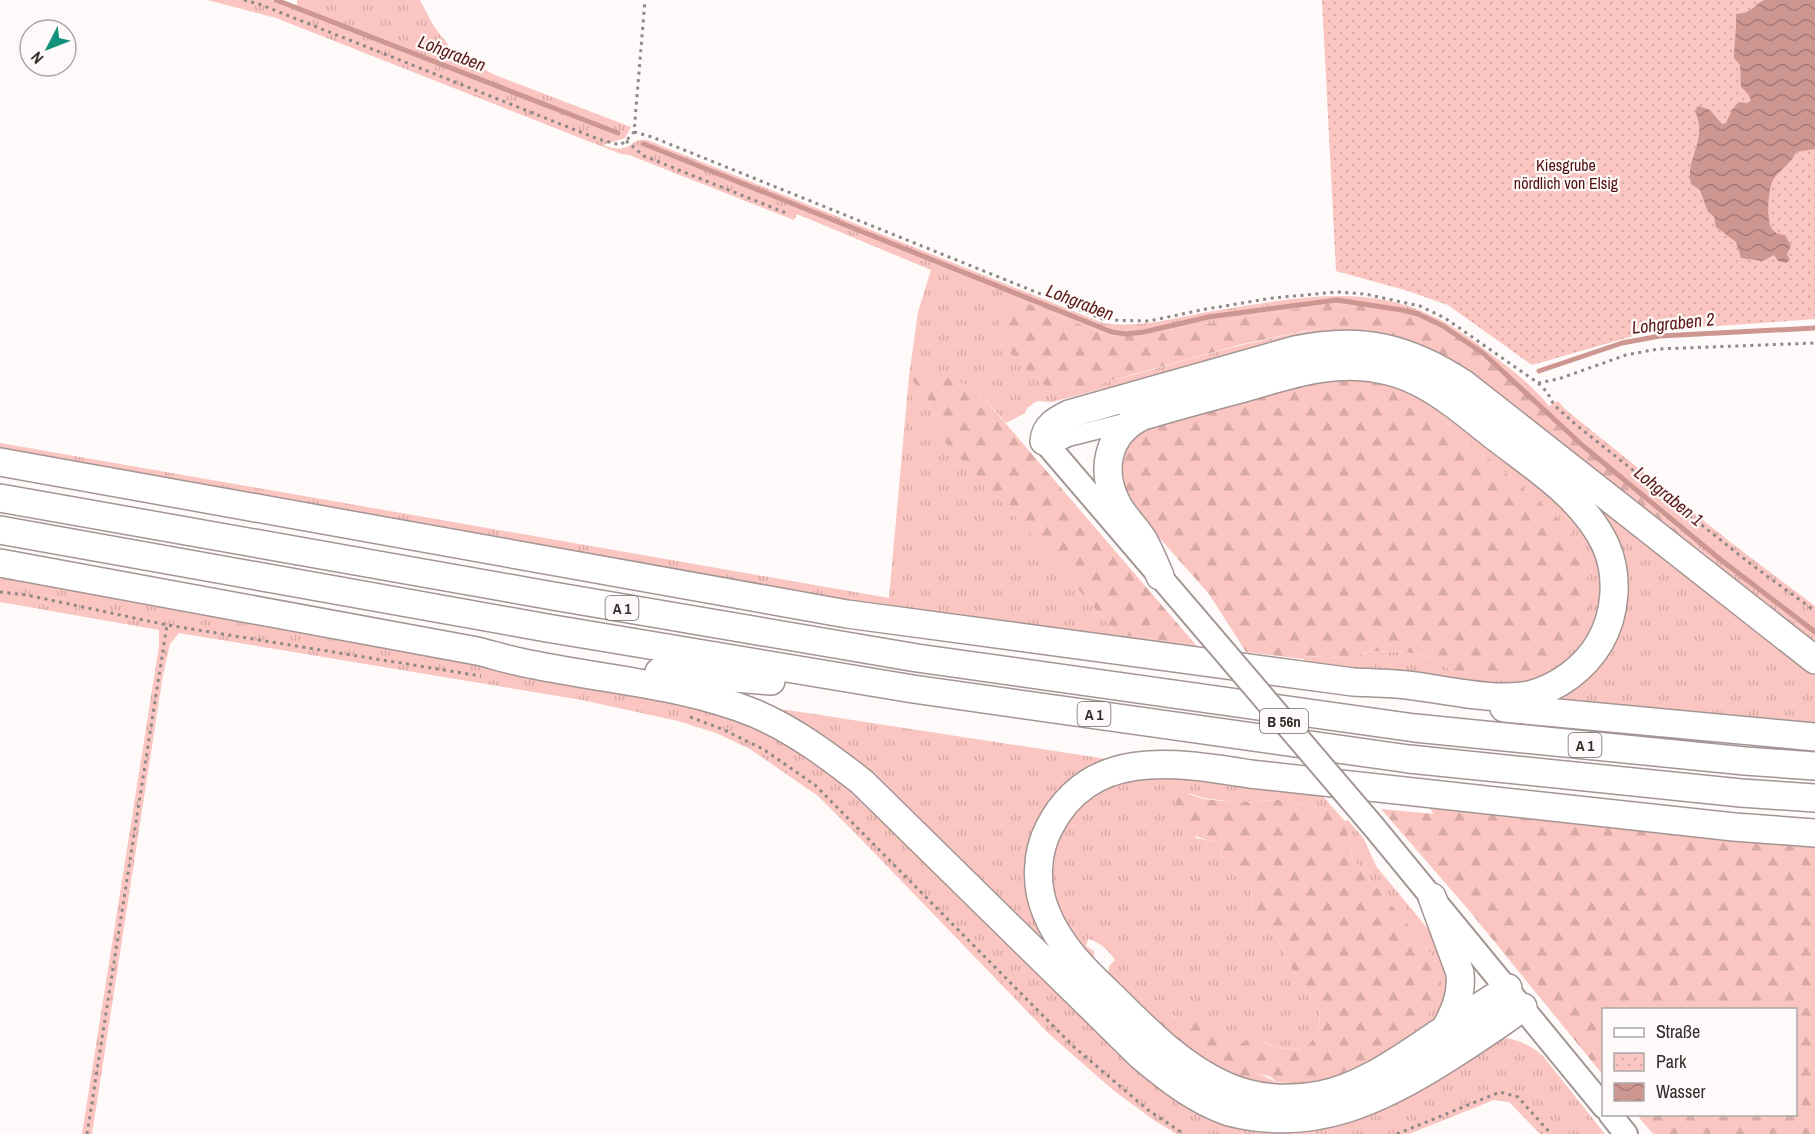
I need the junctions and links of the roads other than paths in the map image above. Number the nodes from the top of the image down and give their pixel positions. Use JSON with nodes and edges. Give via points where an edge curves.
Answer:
{"nodes":[{"id":1,"x":1133,"y":421,"type":"junction"},
{"id":2,"x":1046,"y":444,"type":"junction"},
{"id":3,"x":0,"y":462,"type":"edge"},
{"id":4,"x":0,"y":498,"type":"edge"},
{"id":5,"x":0,"y":530,"type":"edge"},
{"id":6,"x":5,"y":565,"type":"edge"},
{"id":7,"x":1160,"y":576,"type":"junction"},
{"id":8,"x":477,"y":651,"type":"junction"},
{"id":9,"x":1815,"y":660,"type":"edge"},
{"id":10,"x":1353,"y":682,"type":"junction"},
{"id":11,"x":913,"y":689,"type":"junction"},
{"id":12,"x":1815,"y":737,"type":"edge"},
{"id":13,"x":1815,"y":766,"type":"edge"},
{"id":14,"x":1815,"y":798,"type":"edge"},
{"id":15,"x":1815,"y":833,"type":"edge"},
{"id":16,"x":1432,"y":897,"type":"junction"},
{"id":17,"x":1516,"y":998,"type":"junction"},
{"id":18,"x":1445,"y":1029,"type":"junction"},
{"id":19,"x":1602,"y":1105,"type":"edge"},
{"id":20,"x":1612,"y":1116,"type":"edge"},
{"id":21,"x":1626,"y":1134,"type":"edge"}],
"edges":[{"from":1,"to":2,"type":"lane"},
{"from":1,"to":7,"type":"highway","via":[[1115,441],[1108,474],[1118,506],[1144,542]]},
{"from":1,"to":10,"type":"highway","via":[[1297,373],[1335,366],[1385,370],[1419,382],[1450,402],[1557,485],[1599,533],[1614,579],[1609,624],[1587,660],[1556,685],[1508,697]]},
{"from":2,"to":7,"type":"main road","number":"B 56n"},
{"from":2,"to":9,"type":"highway","via":[[1048,428],[1069,414],[1295,350],[1352,343],[1387,347],[1427,361],[1464,384]]},
{"from":3,"to":10,"type":"highway","via":[[847,614]]},
{"from":4,"to":13,"type":"highway","number":"A 1","via":[[941,661],[1415,728]]},
{"from":5,"to":11,"type":"highway","number":"A 1"},
{"from":6,"to":8,"type":"highway"},
{"from":7,"to":16,"type":"main road","number":"B 56n","bridge":true},
{"from":8,"to":11,"type":"highway","via":[[612,669]]},
{"from":8,"to":17,"type":"highway","via":[[699,695],[756,714],[818,748],[862,782],[1141,1056],[1188,1091],[1228,1111],[1268,1120],[1304,1120],[1369,1103],[1413,1081]]},
{"from":10,"to":12,"type":"highway","via":[[1403,694],[1510,708]]},
{"from":11,"to":14,"type":"highway","number":"A 1","via":[[1409,759]]},
{"from":15,"to":18,"type":"highway","via":[[1711,825],[1172,763],[1129,767],[1094,780],[1062,806],[1046,834],[1039,883],[1046,912],[1064,944],[1094,979],[1167,1049],[1227,1087],[1264,1098],[1320,1095],[1376,1073]]},
{"from":16,"to":17,"type":"main road","number":"B 56n"},
{"from":16,"to":18,"type":"highway","via":[[1461,982],[1458,1004]]},
{"from":17,"to":18,"type":"highway"},
{"from":17,"to":19,"type":"main road","number":"B 56n"},
{"from":20,"to":21,"type":"main road"}]}
